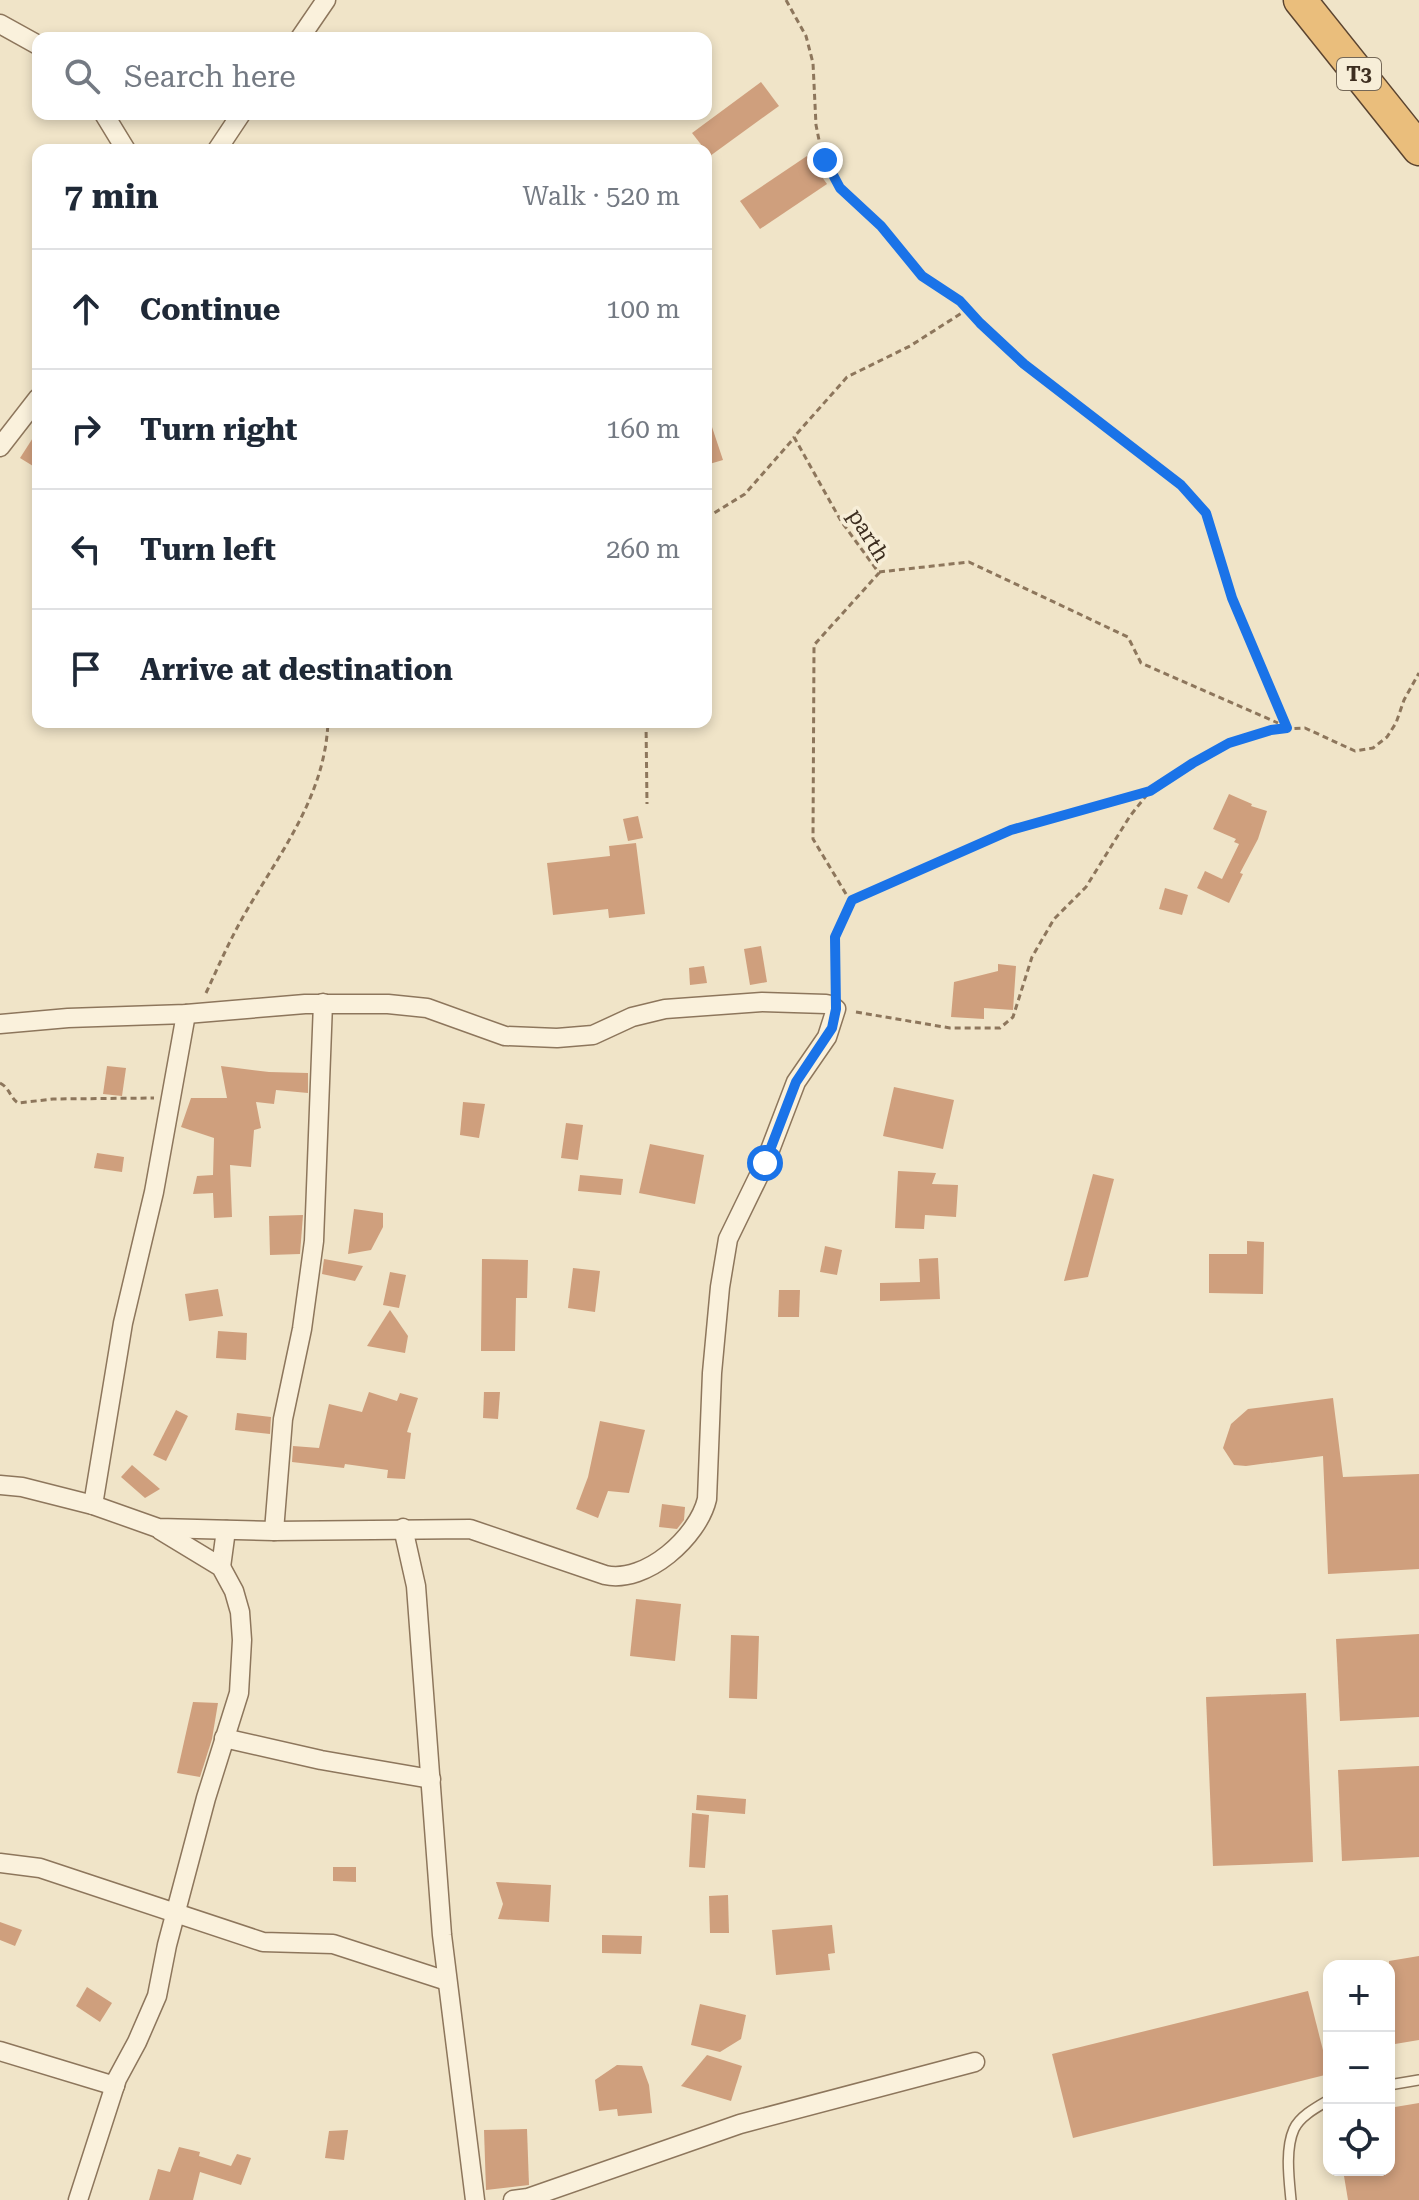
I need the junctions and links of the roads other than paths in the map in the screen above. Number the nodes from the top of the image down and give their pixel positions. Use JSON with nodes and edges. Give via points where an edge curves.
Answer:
{"nodes":[{"id":1,"x":326,"y":0,"type":"edge"},
{"id":2,"x":1300,"y":0,"type":"edge"},
{"id":3,"x":0,"y":24,"type":"edge"},
{"id":4,"x":304,"y":32,"type":"edge"},
{"id":5,"x":32,"y":42,"type":"edge"},
{"id":6,"x":108,"y":120,"type":"edge"},
{"id":7,"x":237,"y":120,"type":"edge"},
{"id":8,"x":122,"y":144,"type":"edge"},
{"id":9,"x":221,"y":144,"type":"edge"},
{"id":10,"x":1419,"y":149,"type":"edge"},
{"id":11,"x":32,"y":406,"type":"edge"},
{"id":12,"x":0,"y":447,"type":"edge"},
{"id":13,"x":323,"y":1003,"type":"junction"},
{"id":14,"x":192,"y":1013,"type":"junction"},
{"id":15,"x":0,"y":1024,"type":"edge"},
{"id":16,"x":0,"y":1485,"type":"edge"},
{"id":17,"x":93,"y":1505,"type":"junction"},
{"id":18,"x":158,"y":1528,"type":"junction"},
{"id":19,"x":403,"y":1528,"type":"junction"},
{"id":20,"x":226,"y":1530,"type":"junction"},
{"id":21,"x":274,"y":1531,"type":"junction"},
{"id":22,"x":221,"y":1567,"type":"junction"},
{"id":23,"x":224,"y":1738,"type":"junction"},
{"id":24,"x":431,"y":1779,"type":"junction"},
{"id":25,"x":0,"y":1863,"type":"edge"},
{"id":26,"x":175,"y":1914,"type":"junction"},
{"id":27,"x":447,"y":1981,"type":"junction"},
{"id":28,"x":0,"y":2051,"type":"edge"},
{"id":29,"x":975,"y":2062,"type":"dead end"},
{"id":30,"x":1419,"y":2080,"type":"edge"},
{"id":31,"x":1395,"y":2084,"type":"edge"},
{"id":32,"x":115,"y":2086,"type":"junction"},
{"id":33,"x":1323,"y":2103,"type":"edge"},
{"id":34,"x":78,"y":2200,"type":"edge"},
{"id":35,"x":475,"y":2200,"type":"edge"},
{"id":36,"x":513,"y":2200,"type":"edge"},
{"id":37,"x":1291,"y":2200,"type":"edge"}],
"edges":[{"from":1,"to":4,"type":"street"},
{"from":2,"to":10,"type":"highway","number":"T3"},
{"from":3,"to":5,"type":"street"},
{"from":6,"to":8,"type":"street"},
{"from":7,"to":9,"type":"street"},
{"from":11,"to":12,"type":"street"},
{"from":13,"to":14,"type":"street"},
{"from":13,"to":19,"type":"street","via":[[409,1005],[530,1039],[593,1035],[644,1013],[684,1007],[762,1002],[826,1004],[836,1009],[827,1037],[796,1082],[728,1239],[712,1373],[707,1499],[703,1515],[684,1541],[626,1578],[470,1529]]},
{"from":13,"to":21,"type":"street","via":[[314,1241],[283,1419]]},
{"from":14,"to":15,"type":"street"},
{"from":14,"to":17,"type":"street","via":[[123,1323]]},
{"from":16,"to":17,"type":"street"},
{"from":17,"to":18,"type":"street"},
{"from":18,"to":20,"type":"street"},
{"from":18,"to":22,"type":"street"},
{"from":19,"to":21,"type":"street"},
{"from":19,"to":24,"type":"street","via":[[416,1586]]},
{"from":20,"to":21,"type":"street"},
{"from":20,"to":22,"type":"street"},
{"from":22,"to":23,"type":"street","via":[[234,1591],[242,1640],[239,1693]]},
{"from":23,"to":24,"type":"street"},
{"from":23,"to":26,"type":"street"},
{"from":24,"to":27,"type":"street"},
{"from":25,"to":26,"type":"street","via":[[40,1868]]},
{"from":26,"to":27,"type":"street","via":[[263,1942],[333,1944]]},
{"from":26,"to":32,"type":"street","via":[[157,1996]]},
{"from":27,"to":35,"type":"street"},
{"from":28,"to":32,"type":"street"},
{"from":29,"to":36,"type":"street","via":[[740,2124]]},
{"from":30,"to":31,"type":"lane"},
{"from":32,"to":34,"type":"street"},
{"from":33,"to":37,"type":"lane","via":[[1294,2128]]}]}
